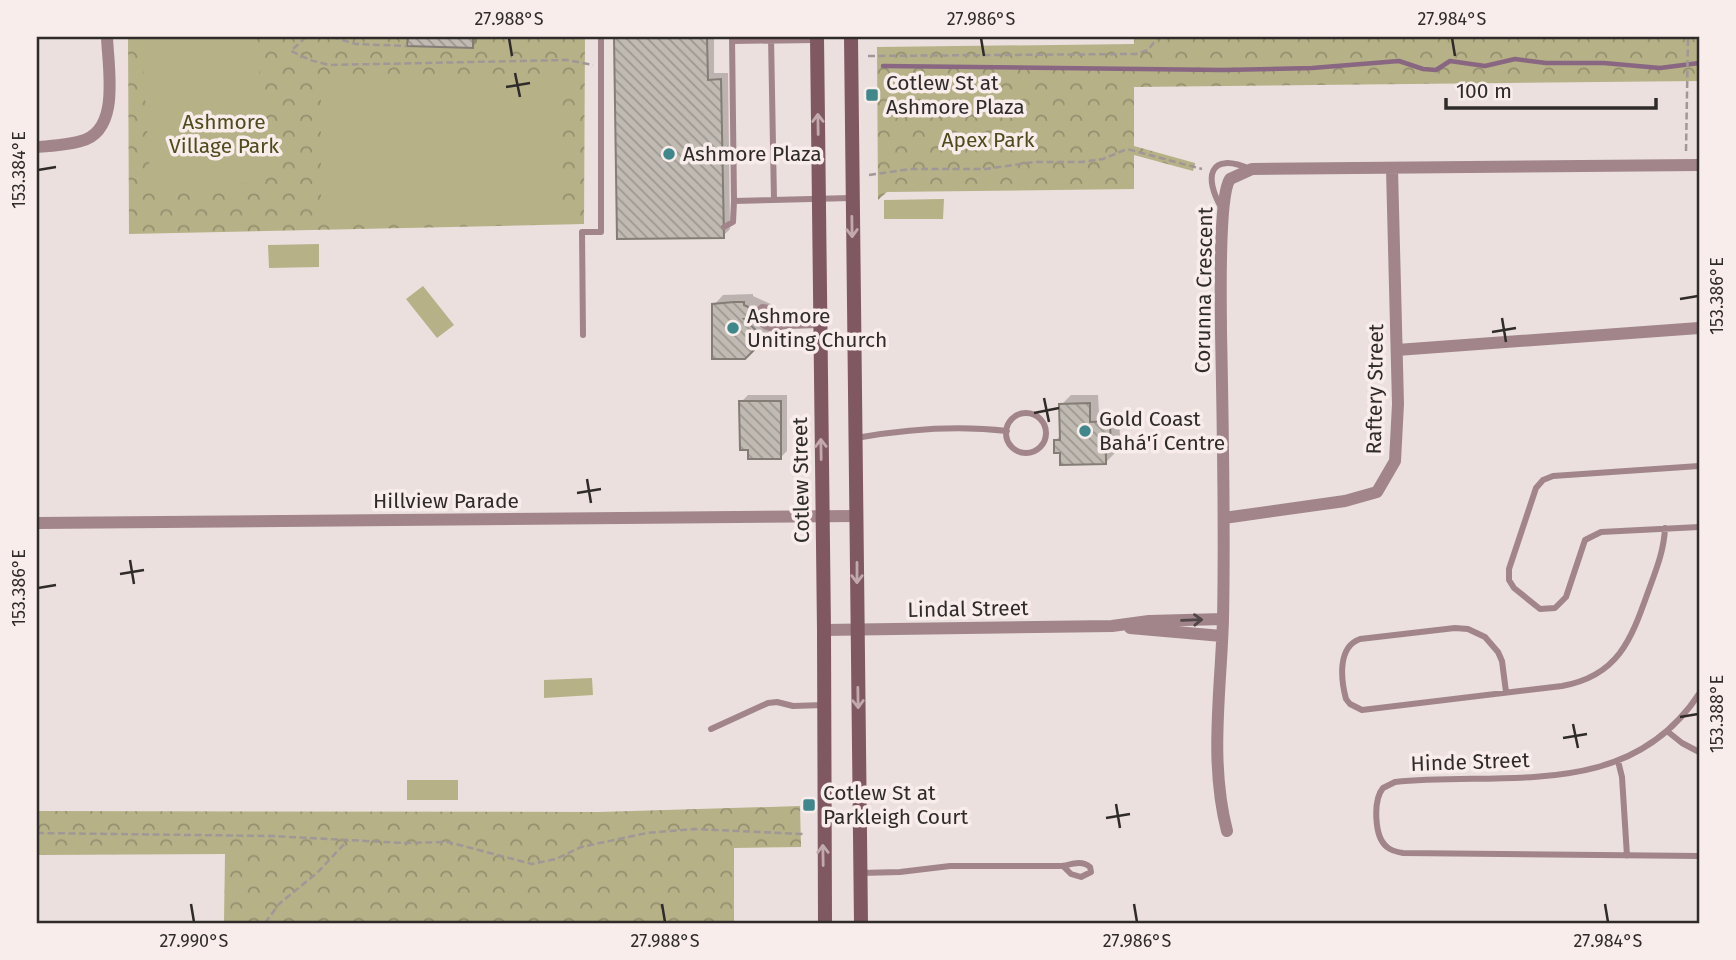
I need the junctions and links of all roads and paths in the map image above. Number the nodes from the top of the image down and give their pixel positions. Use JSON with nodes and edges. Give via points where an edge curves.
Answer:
{"nodes":[{"id":1,"x":107,"y":37,"type":"edge"},
{"id":2,"x":306,"y":37,"type":"edge"},
{"id":3,"x":332,"y":37,"type":"edge"},
{"id":4,"x":380,"y":37,"type":"edge"},
{"id":5,"x":601,"y":37,"type":"edge"},
{"id":6,"x":851,"y":37,"type":"edge"},
{"id":7,"x":1158,"y":37,"type":"edge"},
{"id":8,"x":1688,"y":37,"type":"edge"},
{"id":9,"x":771,"y":38,"type":"edge"},
{"id":10,"x":817,"y":38,"type":"edge"},
{"id":11,"x":732,"y":39,"type":"edge"},
{"id":12,"x":381,"y":43,"type":"junction"},
{"id":13,"x":407,"y":46,"type":"dead end"},
{"id":14,"x":868,"y":56,"type":"dead end"},
{"id":15,"x":588,"y":63,"type":"dead end"},
{"id":16,"x":37,"y":148,"type":"edge"},
{"id":17,"x":1693,"y":165,"type":"edge"},
{"id":18,"x":1252,"y":169,"type":"junction"},
{"id":19,"x":1392,"y":169,"type":"junction"},
{"id":20,"x":1211,"y":174,"type":"junction"},
{"id":21,"x":869,"y":176,"type":"dead end"},
{"id":22,"x":852,"y":198,"type":"junction"},
{"id":23,"x":819,"y":199,"type":"junction"},
{"id":24,"x":774,"y":200,"type":"junction"},
{"id":25,"x":734,"y":201,"type":"junction"},
{"id":26,"x":1223,"y":211,"type":"junction"},
{"id":27,"x":724,"y":228,"type":"dead end"},
{"id":28,"x":820,"y":325,"type":"junction"},
{"id":29,"x":785,"y":326,"type":"junction"},
{"id":30,"x":1699,"y":328,"type":"edge"},
{"id":31,"x":583,"y":335,"type":"dead end"},
{"id":32,"x":1397,"y":350,"type":"junction"},
{"id":33,"x":1007,"y":431,"type":"junction"},
{"id":34,"x":855,"y":438,"type":"junction"},
{"id":35,"x":1699,"y":466,"type":"edge"},
{"id":36,"x":856,"y":516,"type":"junction"},
{"id":37,"x":822,"y":517,"type":"junction"},
{"id":38,"x":1224,"y":518,"type":"junction"},
{"id":39,"x":37,"y":523,"type":"edge"},
{"id":40,"x":1699,"y":527,"type":"edge"},
{"id":41,"x":1665,"y":528,"type":"junction"},
{"id":42,"x":1223,"y":619,"type":"junction"},
{"id":43,"x":1112,"y":626,"type":"junction"},
{"id":44,"x":824,"y":630,"type":"junction"},
{"id":45,"x":857,"y":630,"type":"junction"},
{"id":46,"x":1222,"y":636,"type":"junction"},
{"id":47,"x":1506,"y":692,"type":"junction"},
{"id":48,"x":1699,"y":694,"type":"edge"},
{"id":49,"x":824,"y":705,"type":"junction"},
{"id":50,"x":710,"y":729,"type":"dead end"},
{"id":51,"x":1667,"y":731,"type":"junction"},
{"id":52,"x":1699,"y":752,"type":"edge"},
{"id":53,"x":1618,"y":761,"type":"junction"},
{"id":54,"x":1227,"y":831,"type":"dead end"},
{"id":55,"x":37,"y":833,"type":"edge"},
{"id":56,"x":803,"y":834,"type":"dead end"},
{"id":57,"x":348,"y":840,"type":"junction"},
{"id":58,"x":1627,"y":856,"type":"junction"},
{"id":59,"x":1699,"y":856,"type":"edge"},
{"id":60,"x":1063,"y":866,"type":"dead end"},
{"id":61,"x":860,"y":873,"type":"junction"},
{"id":62,"x":265,"y":923,"type":"edge"},
{"id":63,"x":825,"y":923,"type":"edge"},
{"id":64,"x":861,"y":923,"type":"edge"}],
"edges":[{"from":1,"to":16,"type":"street","via":[[109,103],[104,126],[84,141]]},
{"from":2,"to":15,"type":"path","via":[[291,51],[329,65]]},
{"from":3,"to":12,"type":"path","via":[[356,44]]},
{"from":4,"to":12,"type":"path"},
{"from":5,"to":31,"type":"lane","via":[[601,232],[582,232]]},
{"from":6,"to":22,"type":"main road"},
{"from":7,"to":14,"type":"path","via":[[1148,50],[1136,54]]},
{"from":8,"to":17,"type":"path","via":[[1686,80]]},
{"from":9,"to":10,"type":"lane"},
{"from":9,"to":11,"type":"lane"},
{"from":9,"to":24,"type":"lane"},
{"from":23,"to":10,"type":"main road","name":"Cotlew Street","one_way":true},
{"from":11,"to":25,"type":"lane"},
{"from":12,"to":13,"type":"path"},
{"from":17,"to":19,"type":"street"},
{"from":18,"to":19,"type":"street"},
{"from":18,"to":20,"type":"lane","via":[[1226,162]]},
{"from":18,"to":26,"type":"street","name":"Corunna Crescent","via":[[1230,179],[1224,190]]},
{"from":19,"to":32,"type":"street","name":"Raftery Street"},
{"from":20,"to":21,"type":"path","via":[[1127,149],[1082,162],[910,169]]},
{"from":20,"to":26,"type":"lane"},
{"from":22,"to":23,"type":"lane"},
{"from":22,"to":34,"type":"main road","one_way":true},
{"from":23,"to":24,"type":"lane"},
{"from":23,"to":28,"type":"main road","name":"Cotlew Street"},
{"from":24,"to":25,"type":"lane"},
{"from":25,"to":27,"type":"lane","via":[[733,222]]},
{"from":26,"to":38,"type":"street","name":"Corunna Crescent"},
{"from":28,"to":29,"type":"lane"},
{"from":37,"to":28,"type":"main road","name":"Cotlew Street","one_way":true},
{"from":29,"to":29,"type":"lane","via":[[770,308],[762,307],[756,315],[767,328]]},
{"from":30,"to":32,"type":"street"},
{"from":32,"to":38,"type":"street","name":"Raftery Street","via":[[1395,461],[1377,492],[1345,501]]},
{"from":33,"to":33,"type":"lane","via":[[1012,419],[1028,413],[1043,422],[1046,436],[1040,448],[1024,453],[1009,443]]},
{"from":33,"to":34,"type":"lane","via":[[926,427]]},
{"from":34,"to":36,"type":"main road"},
{"from":35,"to":41,"type":"lane","via":[[1543,480],[1536,488],[1509,580],[1536,606],[1551,610],[1566,597],[1584,543],[1591,535]]},
{"from":36,"to":37,"type":"street","name":"Hillview Parade"},
{"from":36,"to":45,"type":"main road","one_way":true},
{"from":37,"to":39,"type":"street","name":"Hillview Parade"},
{"from":37,"to":44,"type":"main road","name":"Cotlew Street"},
{"from":38,"to":42,"type":"street","name":"Corunna Crescent"},
{"from":40,"to":41,"type":"lane"},
{"from":41,"to":47,"type":"lane","via":[[1663,549],[1636,628],[1610,665],[1572,685]]},
{"from":43,"to":42,"type":"street","name":"Lindal Street","one_way":true},
{"from":42,"to":46,"type":"street","name":"Corunna Crescent"},
{"from":43,"to":45,"type":"street","name":"Lindal Street"},
{"from":43,"to":46,"type":"street","name":"Lindal Street"},
{"from":44,"to":45,"type":"street","name":"Lindal Street"},
{"from":44,"to":49,"type":"main road","name":"Cotlew Street"},
{"from":45,"to":61,"type":"main road","one_way":true},
{"from":46,"to":54,"type":"street","name":"Corunna Crescent","via":[[1218,789]]},
{"from":47,"to":47,"type":"lane","via":[[1362,710],[1346,699],[1343,658],[1349,644],[1360,639],[1462,628],[1485,637],[1498,652]]},
{"from":48,"to":51,"type":"lane","name":"Hinde Street"},
{"from":49,"to":50,"type":"lane","via":[[768,703]]},
{"from":63,"to":49,"type":"main road","name":"Cotlew Street","one_way":true},
{"from":51,"to":52,"type":"lane"},
{"from":51,"to":53,"type":"lane","name":"Hinde Street"},
{"from":53,"to":58,"type":"lane"},
{"from":53,"to":58,"type":"lane","name":"Hinde Street","via":[[1560,776],[1391,783],[1378,794],[1378,832],[1385,846],[1403,853]]},
{"from":55,"to":57,"type":"path"},
{"from":56,"to":57,"type":"path","via":[[694,829],[647,833],[526,864],[448,842]]},
{"from":57,"to":62,"type":"path","via":[[279,904]]},
{"from":58,"to":59,"type":"lane","name":"Hinde Street"},
{"from":60,"to":61,"type":"lane","via":[[950,866]]},
{"from":61,"to":64,"type":"main road"}]}
